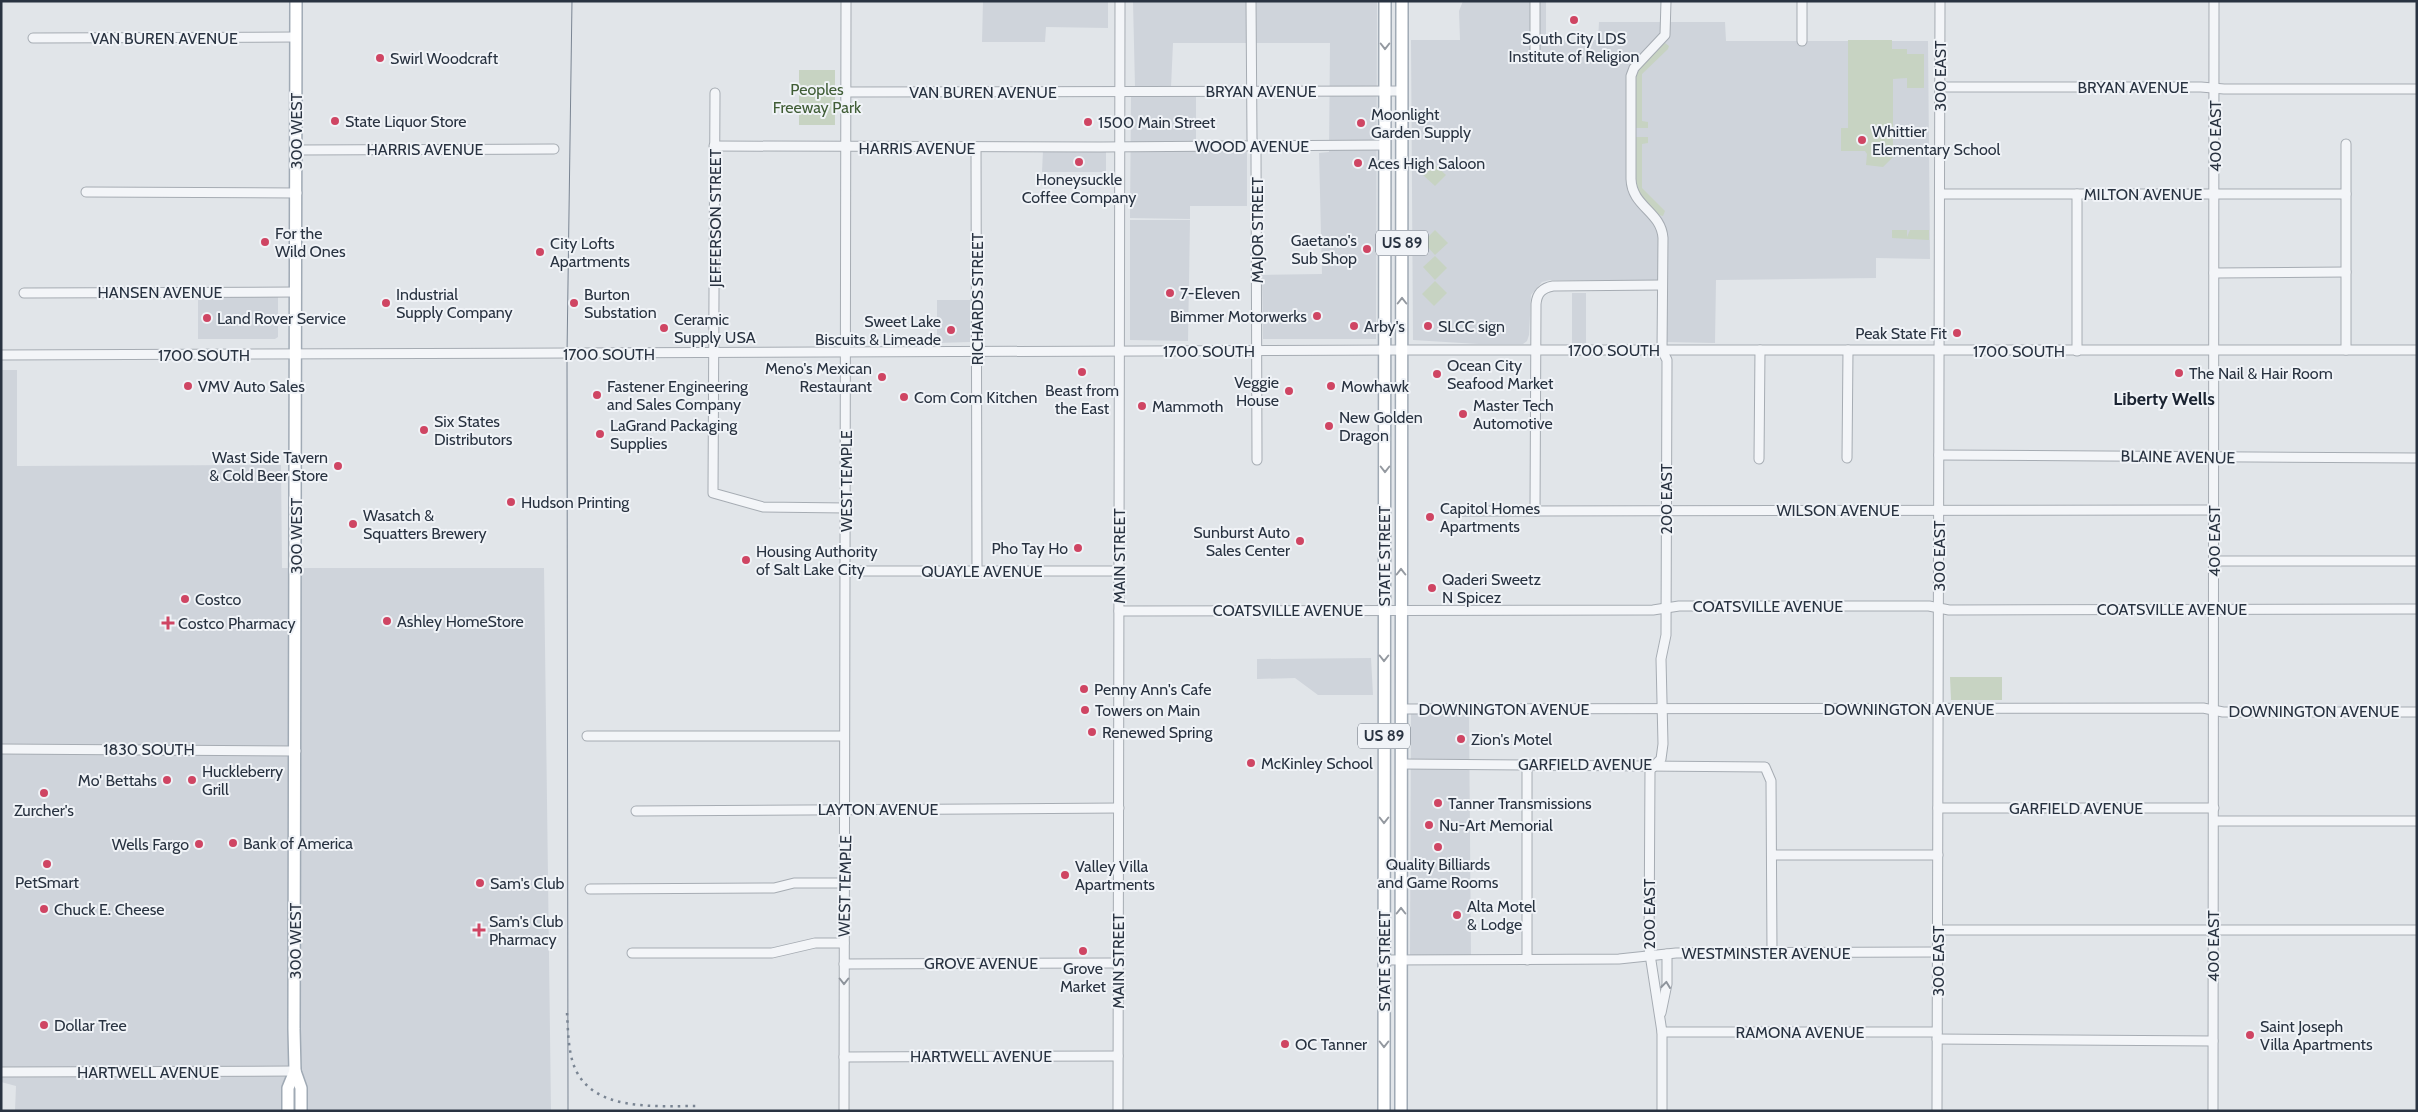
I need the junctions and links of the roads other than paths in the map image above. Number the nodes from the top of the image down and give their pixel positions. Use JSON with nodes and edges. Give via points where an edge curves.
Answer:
{"nodes":[{"id":1,"x":296,"y":1,"type":"edge"},
{"id":2,"x":846,"y":1,"type":"edge"},
{"id":3,"x":1120,"y":1,"type":"edge"},
{"id":4,"x":1251,"y":1,"type":"edge"},
{"id":5,"x":1385,"y":1,"type":"edge"},
{"id":6,"x":1402,"y":1,"type":"edge"},
{"id":7,"x":1535,"y":1,"type":"edge"},
{"id":8,"x":1666,"y":1,"type":"edge"},
{"id":9,"x":1802,"y":1,"type":"edge"},
{"id":10,"x":1940,"y":1,"type":"edge"},
{"id":11,"x":2214,"y":1,"type":"edge"},
{"id":12,"x":296,"y":37,"type":"junction"},
{"id":13,"x":33,"y":38,"type":"dead end"},
{"id":14,"x":1802,"y":40,"type":"dead end"},
{"id":15,"x":1535,"y":50,"type":"dead end"},
{"id":16,"x":1940,"y":87,"type":"junction"},
{"id":17,"x":2214,"y":88,"type":"junction"},
{"id":18,"x":2417,"y":90,"type":"edge"},
{"id":19,"x":1120,"y":91,"type":"junction"},
{"id":20,"x":1251,"y":91,"type":"junction"},
{"id":21,"x":1385,"y":91,"type":"junction"},
{"id":22,"x":1402,"y":91,"type":"junction"},
{"id":23,"x":845,"y":92,"type":"junction"},
{"id":24,"x":715,"y":93,"type":"dead end"},
{"id":25,"x":2346,"y":144,"type":"dead end"},
{"id":26,"x":1385,"y":145,"type":"junction"},
{"id":27,"x":714,"y":146,"type":"junction"},
{"id":28,"x":1254,"y":146,"type":"junction"},
{"id":29,"x":1120,"y":147,"type":"junction"},
{"id":30,"x":846,"y":148,"type":"junction"},
{"id":31,"x":976,"y":148,"type":"junction"},
{"id":32,"x":554,"y":149,"type":"dead end"},
{"id":33,"x":296,"y":150,"type":"junction"},
{"id":34,"x":86,"y":192,"type":"dead end"},
{"id":35,"x":297,"y":193,"type":"junction"},
{"id":36,"x":1940,"y":194,"type":"junction"},
{"id":37,"x":2076,"y":194,"type":"junction"},
{"id":38,"x":2215,"y":194,"type":"junction"},
{"id":39,"x":2346,"y":194,"type":"junction"},
{"id":40,"x":2346,"y":272,"type":"junction"},
{"id":41,"x":2214,"y":273,"type":"junction"},
{"id":42,"x":1662,"y":285,"type":"junction"},
{"id":43,"x":296,"y":292,"type":"junction"},
{"id":44,"x":24,"y":293,"type":"dead end"},
{"id":45,"x":1385,"y":350,"type":"junction"},
{"id":46,"x":1402,"y":350,"type":"junction"},
{"id":47,"x":1536,"y":350,"type":"junction"},
{"id":48,"x":1662,"y":350,"type":"junction"},
{"id":49,"x":1760,"y":350,"type":"junction"},
{"id":50,"x":1848,"y":350,"type":"junction"},
{"id":51,"x":1940,"y":350,"type":"junction"},
{"id":52,"x":2076,"y":350,"type":"junction"},
{"id":53,"x":2214,"y":350,"type":"junction"},
{"id":54,"x":2346,"y":350,"type":"junction"},
{"id":55,"x":2417,"y":350,"type":"edge"},
{"id":56,"x":1257,"y":351,"type":"junction"},
{"id":57,"x":977,"y":352,"type":"junction"},
{"id":58,"x":1119,"y":352,"type":"junction"},
{"id":59,"x":714,"y":353,"type":"junction"},
{"id":60,"x":846,"y":353,"type":"junction"},
{"id":61,"x":1,"y":355,"type":"edge"},
{"id":62,"x":297,"y":355,"type":"junction"},
{"id":63,"x":1939,"y":456,"type":"junction"},
{"id":64,"x":2214,"y":457,"type":"junction"},
{"id":65,"x":1847,"y":458,"type":"dead end"},
{"id":66,"x":2417,"y":458,"type":"edge"},
{"id":67,"x":1759,"y":459,"type":"dead end"},
{"id":68,"x":1258,"y":460,"type":"dead end"},
{"id":69,"x":846,"y":508,"type":"junction"},
{"id":70,"x":1939,"y":510,"type":"junction"},
{"id":71,"x":2214,"y":510,"type":"junction"},
{"id":72,"x":1462,"y":511,"type":"dead end"},
{"id":73,"x":1535,"y":511,"type":"junction"},
{"id":74,"x":1666,"y":511,"type":"junction"},
{"id":75,"x":2417,"y":560,"type":"edge"},
{"id":76,"x":2214,"y":561,"type":"junction"},
{"id":77,"x":977,"y":571,"type":"junction"},
{"id":78,"x":1119,"y":571,"type":"junction"},
{"id":79,"x":846,"y":572,"type":"junction"},
{"id":80,"x":1940,"y":607,"type":"junction"},
{"id":81,"x":1666,"y":608,"type":"junction"},
{"id":82,"x":1384,"y":609,"type":"junction"},
{"id":83,"x":2417,"y":609,"type":"edge"},
{"id":84,"x":1401,"y":610,"type":"junction"},
{"id":85,"x":2214,"y":610,"type":"junction"},
{"id":86,"x":1119,"y":611,"type":"junction"},
{"id":87,"x":1401,"y":709,"type":"junction"},
{"id":88,"x":1662,"y":709,"type":"junction"},
{"id":89,"x":1939,"y":709,"type":"junction"},
{"id":90,"x":2214,"y":710,"type":"junction"},
{"id":91,"x":2417,"y":712,"type":"edge"},
{"id":92,"x":587,"y":736,"type":"dead end"},
{"id":93,"x":844,"y":736,"type":"junction"},
{"id":94,"x":1,"y":749,"type":"edge"},
{"id":95,"x":296,"y":751,"type":"junction"},
{"id":96,"x":1401,"y":764,"type":"junction"},
{"id":97,"x":1527,"y":764,"type":"junction"},
{"id":98,"x":1656,"y":764,"type":"junction"},
{"id":99,"x":1119,"y":808,"type":"junction"},
{"id":100,"x":1938,"y":808,"type":"junction"},
{"id":101,"x":2214,"y":808,"type":"junction"},
{"id":102,"x":636,"y":810,"type":"dead end"},
{"id":103,"x":845,"y":810,"type":"junction"},
{"id":104,"x":2214,"y":821,"type":"junction"},
{"id":105,"x":2417,"y":821,"type":"edge"},
{"id":106,"x":1772,"y":855,"type":"junction"},
{"id":107,"x":1938,"y":855,"type":"junction"},
{"id":108,"x":844,"y":883,"type":"junction"},
{"id":109,"x":590,"y":889,"type":"dead end"},
{"id":110,"x":1938,"y":930,"type":"junction"},
{"id":111,"x":2213,"y":930,"type":"junction"},
{"id":112,"x":2417,"y":930,"type":"edge"},
{"id":113,"x":844,"y":943,"type":"junction"},
{"id":114,"x":1772,"y":952,"type":"junction"},
{"id":115,"x":1938,"y":952,"type":"junction"},
{"id":116,"x":632,"y":953,"type":"dead end"},
{"id":117,"x":1667,"y":954,"type":"junction"},
{"id":118,"x":1649,"y":956,"type":"junction"},
{"id":119,"x":1384,"y":960,"type":"junction"},
{"id":120,"x":1401,"y":960,"type":"junction"},
{"id":121,"x":1527,"y":960,"type":"junction"},
{"id":122,"x":1118,"y":963,"type":"junction"},
{"id":123,"x":844,"y":964,"type":"junction"},
{"id":124,"x":1660,"y":1016,"type":"junction"},
{"id":125,"x":1662,"y":1032,"type":"junction"},
{"id":126,"x":1937,"y":1036,"type":"junction"},
{"id":127,"x":2213,"y":1040,"type":"junction"},
{"id":128,"x":1118,"y":1056,"type":"junction"},
{"id":129,"x":844,"y":1057,"type":"junction"},
{"id":130,"x":295,"y":1071,"type":"junction"},
{"id":131,"x":1,"y":1072,"type":"edge"},
{"id":132,"x":288,"y":1111,"type":"edge"},
{"id":133,"x":301,"y":1111,"type":"edge"},
{"id":134,"x":844,"y":1111,"type":"edge"},
{"id":135,"x":1118,"y":1111,"type":"edge"},
{"id":136,"x":1384,"y":1111,"type":"edge"},
{"id":137,"x":1401,"y":1111,"type":"edge"},
{"id":138,"x":1662,"y":1111,"type":"edge"},
{"id":139,"x":1937,"y":1111,"type":"edge"},
{"id":140,"x":2213,"y":1111,"type":"edge"}],
"edges":[{"from":1,"to":12,"type":"main road","name":"300 WEST"},
{"from":2,"to":23,"type":"street","name":"WEST TEMPLE"},
{"from":3,"to":19,"type":"street","name":"MAIN STREET"},
{"from":4,"to":20,"type":"street","name":"MAJOR STREET"},
{"from":5,"to":21,"type":"main road","name":"STATE STREET","number":"US 89","one_way":true},
{"from":6,"to":22,"type":"main road","name":"STATE STREET","number":"US 89"},
{"from":7,"to":15,"type":"street"},
{"from":8,"to":42,"type":"street","name":"200 EAST","via":[[1665,35],[1637,64],[1631,76],[1631,188],[1638,201],[1660,222]]},
{"from":9,"to":14,"type":"street"},
{"from":10,"to":16,"type":"street","name":"300 EAST"},
{"from":11,"to":17,"type":"street","name":"400 EAST"},
{"from":12,"to":13,"type":"street","name":"VAN BUREN AVENUE"},
{"from":12,"to":33,"type":"main road","name":"300 WEST"},
{"from":16,"to":17,"type":"street","name":"BRYAN AVENUE"},
{"from":16,"to":36,"type":"street","name":"300 EAST"},
{"from":17,"to":18,"type":"street","name":"BRYAN AVENUE"},
{"from":17,"to":38,"type":"street","name":"400 EAST"},
{"from":19,"to":20,"type":"street","name":"BRYAN AVENUE"},
{"from":19,"to":23,"type":"street","name":"VAN BUREN AVENUE"},
{"from":19,"to":29,"type":"street","name":"MAIN STREET"},
{"from":20,"to":21,"type":"street","name":"BRYAN AVENUE"},
{"from":20,"to":28,"type":"street","name":"MAJOR STREET"},
{"from":21,"to":22,"type":"street","name":"BRYAN AVENUE"},
{"from":21,"to":26,"type":"main road","name":"STATE STREET","number":"US 89"},
{"from":46,"to":22,"type":"main road","name":"STATE STREET","number":"US 89","one_way":true},
{"from":23,"to":30,"type":"street","name":"WEST TEMPLE"},
{"from":24,"to":27,"type":"street","name":"JEFFERSON STREET"},
{"from":25,"to":39,"type":"street"},
{"from":26,"to":28,"type":"street","name":"WOOD AVENUE"},
{"from":26,"to":45,"type":"main road","name":"STATE STREET","number":"US 89"},
{"from":27,"to":30,"type":"street","name":"HARRIS AVENUE"},
{"from":27,"to":59,"type":"street","name":"JEFFERSON STREET"},
{"from":28,"to":29,"type":"street","name":"WOOD AVENUE"},
{"from":28,"to":56,"type":"street","name":"MAJOR STREET"},
{"from":29,"to":31,"type":"street","name":"HARRIS AVENUE"},
{"from":29,"to":58,"type":"street","name":"MAIN STREET"},
{"from":30,"to":31,"type":"street","name":"HARRIS AVENUE"},
{"from":30,"to":60,"type":"street","name":"WEST TEMPLE"},
{"from":31,"to":57,"type":"street","name":"RICHARDS STREET"},
{"from":32,"to":33,"type":"street","name":"HARRIS AVENUE"},
{"from":33,"to":35,"type":"main road","name":"300 WEST"},
{"from":34,"to":35,"type":"street"},
{"from":35,"to":43,"type":"main road","name":"300 WEST"},
{"from":36,"to":37,"type":"street","name":"MILTON AVENUE"},
{"from":36,"to":51,"type":"street","name":"300 EAST"},
{"from":37,"to":38,"type":"street","name":"MILTON AVENUE"},
{"from":37,"to":52,"type":"street"},
{"from":38,"to":39,"type":"street","name":"MILTON AVENUE"},
{"from":38,"to":41,"type":"street","name":"400 EAST"},
{"from":39,"to":40,"type":"street"},
{"from":40,"to":41,"type":"street"},
{"from":40,"to":54,"type":"street"},
{"from":41,"to":53,"type":"street","name":"400 EAST"},
{"from":42,"to":47,"type":"street","via":[[1553,286],[1542,290],[1536,304]]},
{"from":42,"to":48,"type":"street","name":"200 EAST"},
{"from":43,"to":44,"type":"street","name":"HANSEN AVENUE"},
{"from":43,"to":62,"type":"main road","name":"300 WEST"},
{"from":45,"to":46,"type":"street","name":"1700 SOUTH"},
{"from":45,"to":56,"type":"street","name":"1700 SOUTH"},
{"from":45,"to":82,"type":"main road","name":"STATE STREET","number":"US 89","one_way":true},
{"from":46,"to":47,"type":"street","name":"1700 SOUTH"},
{"from":84,"to":46,"type":"main road","name":"STATE STREET","number":"US 89","one_way":true},
{"from":47,"to":48,"type":"street","name":"1700 SOUTH"},
{"from":47,"to":73,"type":"street"},
{"from":48,"to":49,"type":"street","name":"1700 SOUTH"},
{"from":48,"to":74,"type":"street","name":"200 EAST","via":[[1667,360]]},
{"from":49,"to":50,"type":"street","name":"1700 SOUTH"},
{"from":49,"to":67,"type":"street"},
{"from":50,"to":51,"type":"street","name":"1700 SOUTH"},
{"from":50,"to":65,"type":"street"},
{"from":51,"to":52,"type":"street","name":"1700 SOUTH"},
{"from":51,"to":63,"type":"street","name":"300 EAST"},
{"from":52,"to":53,"type":"street","name":"1700 SOUTH"},
{"from":53,"to":54,"type":"street","name":"1700 SOUTH"},
{"from":53,"to":64,"type":"street","name":"400 EAST"},
{"from":54,"to":55,"type":"street","name":"1700 SOUTH"},
{"from":56,"to":58,"type":"street","name":"1700 SOUTH"},
{"from":56,"to":68,"type":"street","name":"MAJOR STREET"},
{"from":57,"to":58,"type":"street","name":"1700 SOUTH"},
{"from":57,"to":60,"type":"street","name":"1700 SOUTH"},
{"from":57,"to":77,"type":"street","name":"RICHARDS STREET"},
{"from":58,"to":78,"type":"street","name":"MAIN STREET"},
{"from":59,"to":60,"type":"street","name":"1700 SOUTH"},
{"from":59,"to":62,"type":"street","name":"1700 SOUTH"},
{"from":59,"to":69,"type":"street","name":"JEFFERSON STREET","via":[[712,493],[768,507]]},
{"from":60,"to":69,"type":"street","name":"WEST TEMPLE"},
{"from":61,"to":62,"type":"street","name":"1700 SOUTH"},
{"from":62,"to":95,"type":"main road","name":"300 WEST"},
{"from":63,"to":64,"type":"street","name":"BLAINE AVENUE"},
{"from":63,"to":70,"type":"street","name":"300 EAST"},
{"from":64,"to":66,"type":"street","name":"BLAINE AVENUE"},
{"from":64,"to":71,"type":"street","name":"400 EAST"},
{"from":69,"to":79,"type":"street","name":"WEST TEMPLE"},
{"from":70,"to":71,"type":"street","name":"WILSON AVENUE"},
{"from":70,"to":74,"type":"street","name":"WILSON AVENUE"},
{"from":70,"to":80,"type":"street","name":"300 EAST"},
{"from":71,"to":76,"type":"street","name":"400 EAST"},
{"from":72,"to":73,"type":"street","name":"WILSON AVENUE"},
{"from":73,"to":74,"type":"street","name":"WILSON AVENUE"},
{"from":74,"to":81,"type":"street","name":"200 EAST"},
{"from":75,"to":76,"type":"street"},
{"from":76,"to":85,"type":"street","name":"400 EAST"},
{"from":77,"to":78,"type":"street","name":"QUAYLE AVENUE"},
{"from":77,"to":79,"type":"street","name":"QUAYLE AVENUE"},
{"from":78,"to":86,"type":"street","name":"MAIN STREET"},
{"from":79,"to":93,"type":"street","name":"WEST TEMPLE"},
{"from":80,"to":81,"type":"street","name":"COATSVILLE AVENUE"},
{"from":80,"to":85,"type":"street","name":"COATSVILLE AVENUE","via":[[1949,610]]},
{"from":80,"to":89,"type":"street","name":"300 EAST"},
{"from":81,"to":84,"type":"street","name":"COATSVILLE AVENUE"},
{"from":81,"to":88,"type":"street","name":"200 EAST","via":[[1666,635],[1661,659]]},
{"from":82,"to":84,"type":"street","name":"COATSVILLE AVENUE"},
{"from":82,"to":86,"type":"street","name":"COATSVILLE AVENUE"},
{"from":82,"to":119,"type":"main road","name":"STATE STREET","number":"US 89","one_way":true},
{"from":83,"to":85,"type":"street","name":"COATSVILLE AVENUE"},
{"from":84,"to":87,"type":"main road","name":"STATE STREET","number":"US 89"},
{"from":85,"to":90,"type":"street","name":"400 EAST"},
{"from":86,"to":99,"type":"street","name":"MAIN STREET"},
{"from":87,"to":88,"type":"street","name":"DOWNINGTON AVENUE"},
{"from":87,"to":96,"type":"main road","name":"STATE STREET","number":"US 89"},
{"from":88,"to":89,"type":"street","name":"DOWNINGTON AVENUE"},
{"from":88,"to":98,"type":"street","name":"200 EAST","via":[[1663,744],[1661,760]]},
{"from":89,"to":90,"type":"street","name":"DOWNINGTON AVENUE"},
{"from":89,"to":100,"type":"street","name":"300 EAST"},
{"from":90,"to":91,"type":"street","name":"DOWNINGTON AVENUE"},
{"from":90,"to":101,"type":"street","name":"400 EAST"},
{"from":92,"to":93,"type":"street"},
{"from":93,"to":103,"type":"street","name":"WEST TEMPLE"},
{"from":94,"to":95,"type":"street","name":"1830 SOUTH"},
{"from":95,"to":130,"type":"main road","name":"300 WEST"},
{"from":96,"to":97,"type":"street","name":"GARFIELD AVENUE"},
{"from":120,"to":96,"type":"main road","name":"STATE STREET","number":"US 89","one_way":true},
{"from":97,"to":98,"type":"street","name":"GARFIELD AVENUE"},
{"from":97,"to":121,"type":"street"},
{"from":98,"to":106,"type":"street","name":"GARFIELD AVENUE","via":[[1759,765],[1768,769]]},
{"from":98,"to":118,"type":"street","name":"200 EAST","via":[[1650,770]]},
{"from":99,"to":103,"type":"street","name":"LAYTON AVENUE"},
{"from":99,"to":122,"type":"street","name":"MAIN STREET"},
{"from":100,"to":101,"type":"street","name":"GARFIELD AVENUE"},
{"from":100,"to":107,"type":"street","name":"300 EAST"},
{"from":101,"to":104,"type":"street","name":"400 EAST"},
{"from":102,"to":103,"type":"street","name":"LAYTON AVENUE"},
{"from":103,"to":108,"type":"street","name":"WEST TEMPLE"},
{"from":104,"to":105,"type":"street"},
{"from":104,"to":111,"type":"street","name":"400 EAST"},
{"from":106,"to":107,"type":"street"},
{"from":106,"to":114,"type":"street"},
{"from":107,"to":110,"type":"street","name":"300 EAST"},
{"from":108,"to":109,"type":"street","via":[[794,883],[774,888]]},
{"from":108,"to":113,"type":"street","name":"WEST TEMPLE"},
{"from":110,"to":111,"type":"street"},
{"from":110,"to":115,"type":"street","name":"300 EAST"},
{"from":111,"to":112,"type":"street"},
{"from":111,"to":127,"type":"street","name":"400 EAST"},
{"from":113,"to":116,"type":"street","via":[[815,943],[772,953]]},
{"from":113,"to":123,"type":"street","name":"WEST TEMPLE"},
{"from":114,"to":115,"type":"street","name":"WESTMINSTER AVENUE"},
{"from":114,"to":117,"type":"street","name":"WESTMINSTER AVENUE"},
{"from":115,"to":126,"type":"street","name":"300 EAST"},
{"from":117,"to":118,"type":"street","name":"WESTMINSTER AVENUE"},
{"from":124,"to":117,"type":"street","name":"200 EAST","one_way":true,"via":[[1667,984]]},
{"from":118,"to":121,"type":"street","name":"WESTMINSTER AVENUE"},
{"from":118,"to":124,"type":"street","name":"200 EAST"},
{"from":119,"to":120,"type":"street","name":"WESTMINSTER AVENUE"},
{"from":119,"to":136,"type":"main road","name":"STATE STREET","number":"US 89","one_way":true},
{"from":120,"to":121,"type":"street","name":"WESTMINSTER AVENUE"},
{"from":120,"to":137,"type":"main road","name":"STATE STREET","number":"US 89"},
{"from":122,"to":123,"type":"street","name":"GROVE AVENUE"},
{"from":122,"to":128,"type":"street","name":"MAIN STREET"},
{"from":123,"to":129,"type":"street","name":"WEST TEMPLE","one_way":true},
{"from":124,"to":125,"type":"street","name":"200 EAST"},
{"from":125,"to":126,"type":"street","name":"RAMONA AVENUE"},
{"from":125,"to":138,"type":"street","name":"200 EAST"},
{"from":126,"to":127,"type":"street","name":"RAMONA AVENUE"},
{"from":126,"to":139,"type":"street","name":"300 EAST"},
{"from":127,"to":140,"type":"street","name":"400 EAST"},
{"from":128,"to":129,"type":"street","name":"HARTWELL AVENUE"},
{"from":128,"to":135,"type":"street","name":"MAIN STREET"},
{"from":129,"to":134,"type":"street","name":"WEST TEMPLE"},
{"from":130,"to":131,"type":"street","name":"HARTWELL AVENUE"},
{"from":130,"to":132,"type":"main road","name":"300 WEST","via":[[288,1088]]},
{"from":130,"to":133,"type":"main road","name":"300 WEST","via":[[301,1088]]}]}
